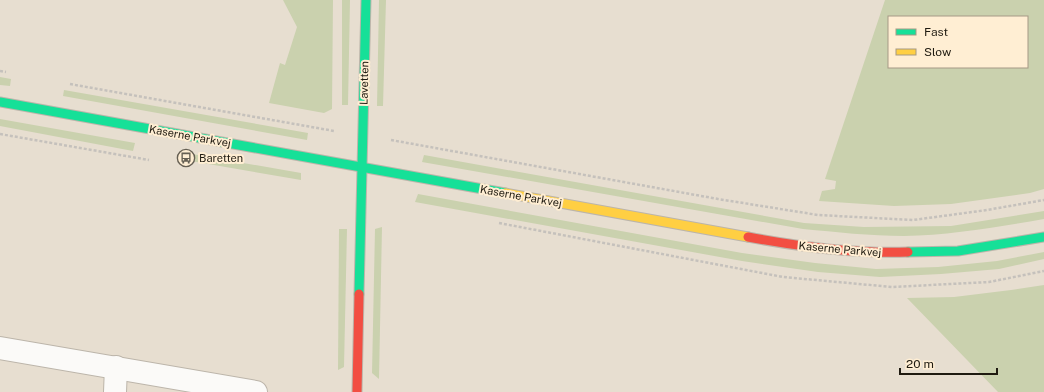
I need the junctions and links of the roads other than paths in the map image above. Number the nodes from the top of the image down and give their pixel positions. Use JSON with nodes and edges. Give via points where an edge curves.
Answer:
{"nodes":[{"id":1,"x":366,"y":0,"type":"edge"},
{"id":2,"x":0,"y":102,"type":"edge"},
{"id":3,"x":363,"y":167,"type":"junction"},
{"id":4,"x":1044,"y":237,"type":"edge"},
{"id":5,"x":0,"y":348,"type":"edge"},
{"id":6,"x":116,"y":367,"type":"junction"},
{"id":7,"x":115,"y":392,"type":"edge"},
{"id":8,"x":256,"y":392,"type":"edge"},
{"id":9,"x":357,"y":392,"type":"edge"}],
"edges":[{"from":1,"to":3,"type":"street","name":"Lavetten"},
{"from":2,"to":3,"type":"street","name":"Kaserne Parkvej"},
{"from":3,"to":4,"type":"street","name":"Kaserne Parkvej","via":[[799,246],[876,253],[958,251]]},
{"from":3,"to":9,"type":"street"},
{"from":5,"to":6,"type":"street"},
{"from":6,"to":7,"type":"street"},
{"from":6,"to":8,"type":"street"}]}
